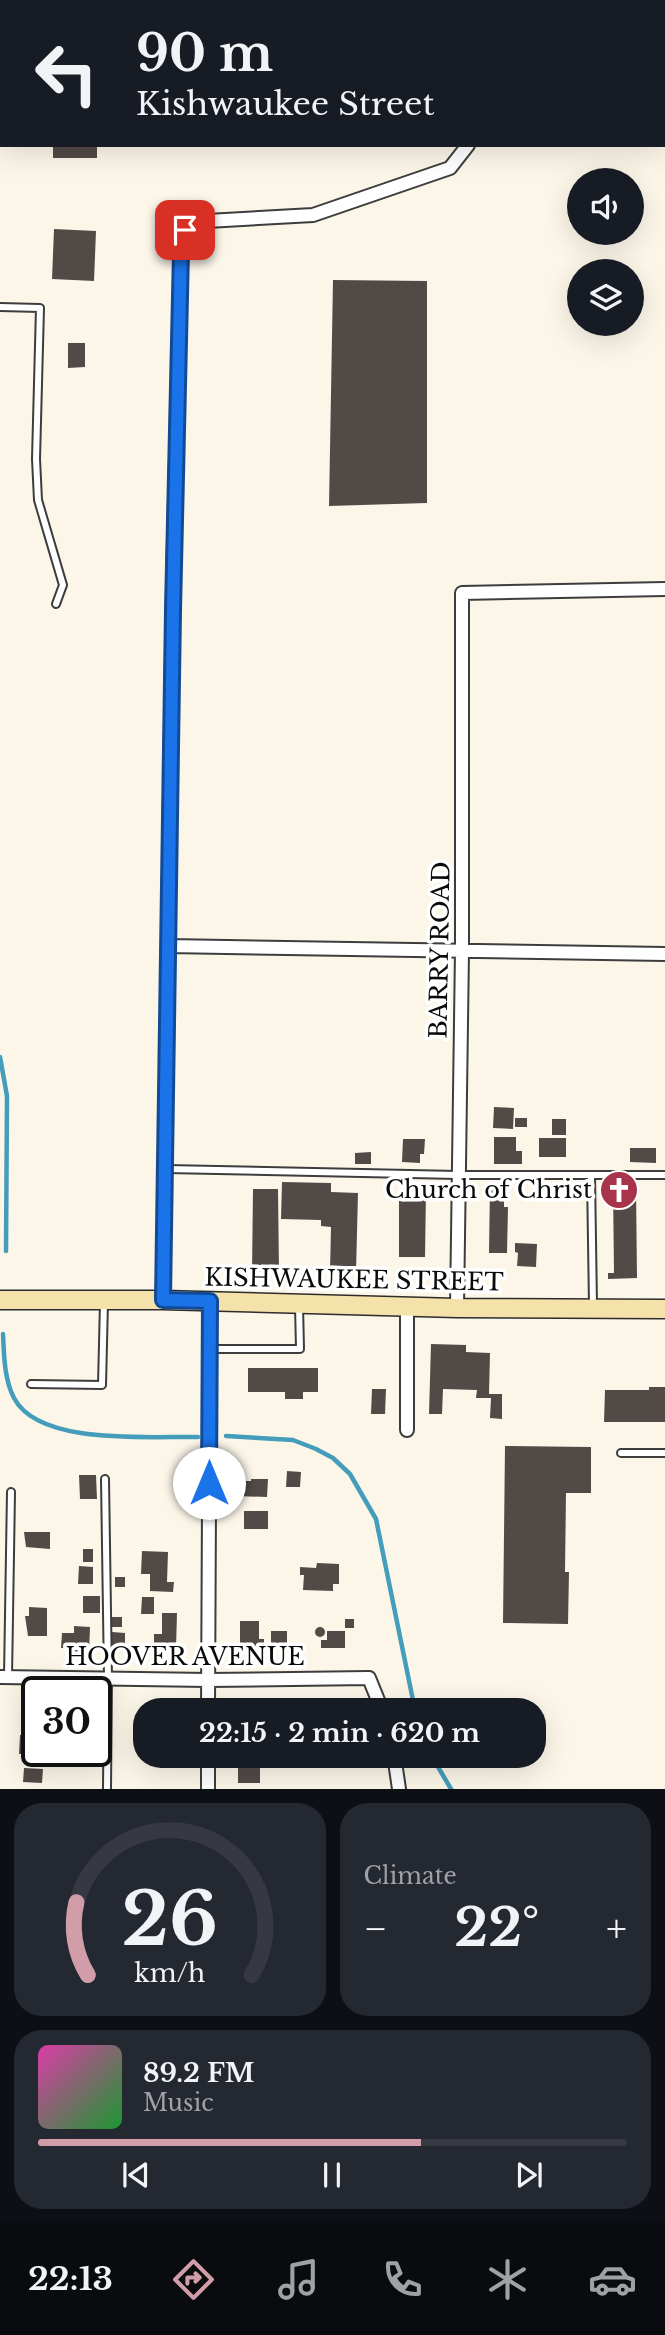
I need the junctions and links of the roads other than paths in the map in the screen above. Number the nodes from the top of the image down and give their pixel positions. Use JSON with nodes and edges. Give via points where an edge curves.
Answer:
{"nodes":[{"id":1,"x":466,"y":147,"type":"edge"},
{"id":2,"x":0,"y":307,"type":"edge"},
{"id":3,"x":665,"y":589,"type":"edge"},
{"id":4,"x":56,"y":604,"type":"dead end"},
{"id":5,"x":167,"y":946,"type":"junction"},
{"id":6,"x":462,"y":951,"type":"junction"},
{"id":7,"x":665,"y":954,"type":"edge"},
{"id":8,"x":166,"y":1169,"type":"junction"},
{"id":9,"x":458,"y":1175,"type":"junction"},
{"id":10,"x":591,"y":1175,"type":"junction"},
{"id":11,"x":665,"y":1175,"type":"edge"},
{"id":12,"x":104,"y":1300,"type":"junction"},
{"id":13,"x":163,"y":1300,"type":"junction"},
{"id":14,"x":210,"y":1301,"type":"junction"},
{"id":15,"x":4,"y":1303,"type":"edge"},
{"id":16,"x":299,"y":1304,"type":"junction"},
{"id":17,"x":407,"y":1307,"type":"junction"},
{"id":18,"x":457,"y":1308,"type":"junction"},
{"id":19,"x":593,"y":1308,"type":"junction"},
{"id":20,"x":665,"y":1309,"type":"edge"},
{"id":21,"x":210,"y":1349,"type":"junction"},
{"id":22,"x":31,"y":1384,"type":"dead end"},
{"id":23,"x":407,"y":1430,"type":"dead end"},
{"id":24,"x":621,"y":1453,"type":"dead end"},
{"id":25,"x":665,"y":1453,"type":"edge"},
{"id":26,"x":105,"y":1479,"type":"dead end"},
{"id":27,"x":11,"y":1492,"type":"dead end"},
{"id":28,"x":108,"y":1676,"type":"edge"},
{"id":29,"x":4,"y":1677,"type":"edge"},
{"id":30,"x":112,"y":1678,"type":"edge"},
{"id":31,"x":208,"y":1680,"type":"junction"},
{"id":32,"x":208,"y":1698,"type":"edge"},
{"id":33,"x":378,"y":1698,"type":"edge"},
{"id":34,"x":107,"y":1767,"type":"edge"},
{"id":35,"x":208,"y":1768,"type":"edge"},
{"id":36,"x":396,"y":1768,"type":"edge"},
{"id":37,"x":107,"y":1789,"type":"edge"},
{"id":38,"x":208,"y":1789,"type":"edge"},
{"id":39,"x":399,"y":1789,"type":"edge"}],
"edges":[{"from":1,"to":5,"type":"street","via":[[450,168],[313,215],[207,221],[185,230]]},
{"from":2,"to":4,"type":"lane","via":[[40,308],[38,500],[63,585]]},
{"from":3,"to":6,"type":"street","name":"BARRY ROAD","via":[[462,593]]},
{"from":5,"to":6,"type":"street"},
{"from":5,"to":8,"type":"street"},
{"from":6,"to":7,"type":"street"},
{"from":6,"to":9,"type":"street","name":"BARRY ROAD"},
{"from":8,"to":9,"type":"lane"},
{"from":8,"to":13,"type":"street"},
{"from":9,"to":10,"type":"lane"},
{"from":9,"to":18,"type":"street","name":"BARRY ROAD"},
{"from":10,"to":11,"type":"lane"},
{"from":10,"to":19,"type":"lane"},
{"from":12,"to":13,"type":"street","name":"KISHWAUKEE STREET"},
{"from":12,"to":15,"type":"street","name":"KISHWAUKEE STREET"},
{"from":12,"to":22,"type":"lane","via":[[102,1385]]},
{"from":13,"to":14,"type":"street","name":"KISHWAUKEE STREET"},
{"from":14,"to":16,"type":"street","name":"KISHWAUKEE STREET"},
{"from":14,"to":21,"type":"street"},
{"from":16,"to":17,"type":"street","name":"KISHWAUKEE STREET"},
{"from":16,"to":21,"type":"lane","via":[[300,1349]]},
{"from":17,"to":18,"type":"street","name":"KISHWAUKEE STREET"},
{"from":17,"to":23,"type":"street"},
{"from":18,"to":19,"type":"street","name":"KISHWAUKEE STREET"},
{"from":19,"to":20,"type":"street","name":"KISHWAUKEE STREET"},
{"from":21,"to":31,"type":"street"},
{"from":24,"to":25,"type":"lane"},
{"from":26,"to":28,"type":"lane"},
{"from":27,"to":29,"type":"lane"},
{"from":30,"to":31,"type":"street","name":"HOOVER AVENUE"},
{"from":31,"to":32,"type":"street"},
{"from":31,"to":33,"type":"street","name":"HOOVER AVENUE","via":[[369,1678]]},
{"from":34,"to":37,"type":"lane"},
{"from":35,"to":38,"type":"street"},
{"from":36,"to":39,"type":"street"}]}
